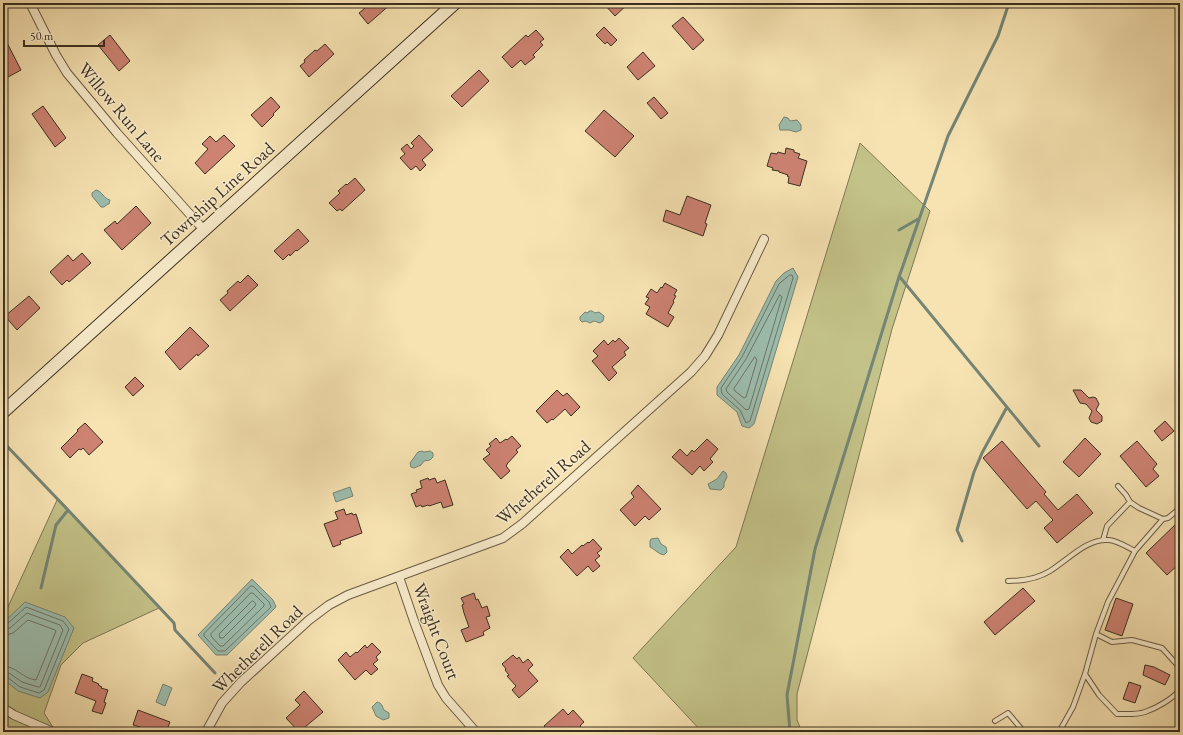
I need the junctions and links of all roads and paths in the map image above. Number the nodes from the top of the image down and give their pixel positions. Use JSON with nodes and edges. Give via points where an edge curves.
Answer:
{"nodes":[{"id":1,"x":30,"y":3,"type":"edge"},
{"id":2,"x":455,"y":3,"type":"edge"},
{"id":3,"x":204,"y":230,"type":"junction"},
{"id":4,"x":764,"y":239,"type":"dead end"},
{"id":5,"x":3,"y":412,"type":"edge"},
{"id":6,"x":1118,"y":486,"type":"dead end"},
{"id":7,"x":1130,"y":502,"type":"junction"},
{"id":8,"x":1180,"y":508,"type":"edge"},
{"id":9,"x":1163,"y":519,"type":"junction"},
{"id":10,"x":1103,"y":540,"type":"junction"},
{"id":11,"x":1135,"y":551,"type":"junction"},
{"id":12,"x":399,"y":577,"type":"junction"},
{"id":13,"x":1008,"y":581,"type":"dead end"},
{"id":14,"x":1096,"y":634,"type":"junction"},
{"id":15,"x":1180,"y":668,"type":"edge"},
{"id":16,"x":1085,"y":674,"type":"junction"},
{"id":17,"x":1180,"y":690,"type":"edge"},
{"id":18,"x":3,"y":708,"type":"edge"},
{"id":19,"x":995,"y":721,"type":"dead end"},
{"id":20,"x":53,"y":732,"type":"edge"},
{"id":21,"x":206,"y":732,"type":"edge"},
{"id":22,"x":476,"y":732,"type":"edge"},
{"id":23,"x":1024,"y":732,"type":"edge"},
{"id":24,"x":1059,"y":732,"type":"edge"}],
"edges":[{"from":1,"to":3,"type":"street","name":"Willow Run Lane","via":[[66,73]]},
{"from":2,"to":3,"type":"street","name":"Township Line Road"},
{"from":3,"to":5,"type":"street","name":"Township Line Road"},
{"from":4,"to":12,"type":"street","name":"Whetherell Road","via":[[718,335],[691,372],[516,529],[503,538]]},
{"from":6,"to":7,"type":"lane"},
{"from":7,"to":9,"type":"lane"},
{"from":7,"to":10,"type":"lane","via":[[1107,526]]},
{"from":8,"to":9,"type":"lane"},
{"from":9,"to":11,"type":"lane"},
{"from":10,"to":11,"type":"lane","via":[[1117,542]]},
{"from":10,"to":13,"type":"lane","via":[[1090,544],[1037,577],[1023,581]]},
{"from":11,"to":14,"type":"lane","via":[[1108,602]]},
{"from":12,"to":21,"type":"street","name":"Whetherell Road","via":[[348,595],[309,620],[241,682],[222,703]]},
{"from":12,"to":22,"type":"street","name":"Wraight Court","via":[[438,685]]},
{"from":14,"to":15,"type":"lane","via":[[1112,642],[1132,640],[1162,648]]},
{"from":14,"to":16,"type":"lane"},
{"from":16,"to":17,"type":"lane","via":[[1099,695],[1117,714],[1145,712],[1176,695]]},
{"from":16,"to":24,"type":"lane","via":[[1073,706]]},
{"from":18,"to":20,"type":"street"},
{"from":19,"to":23,"type":"lane","via":[[1008,713]]}]}
